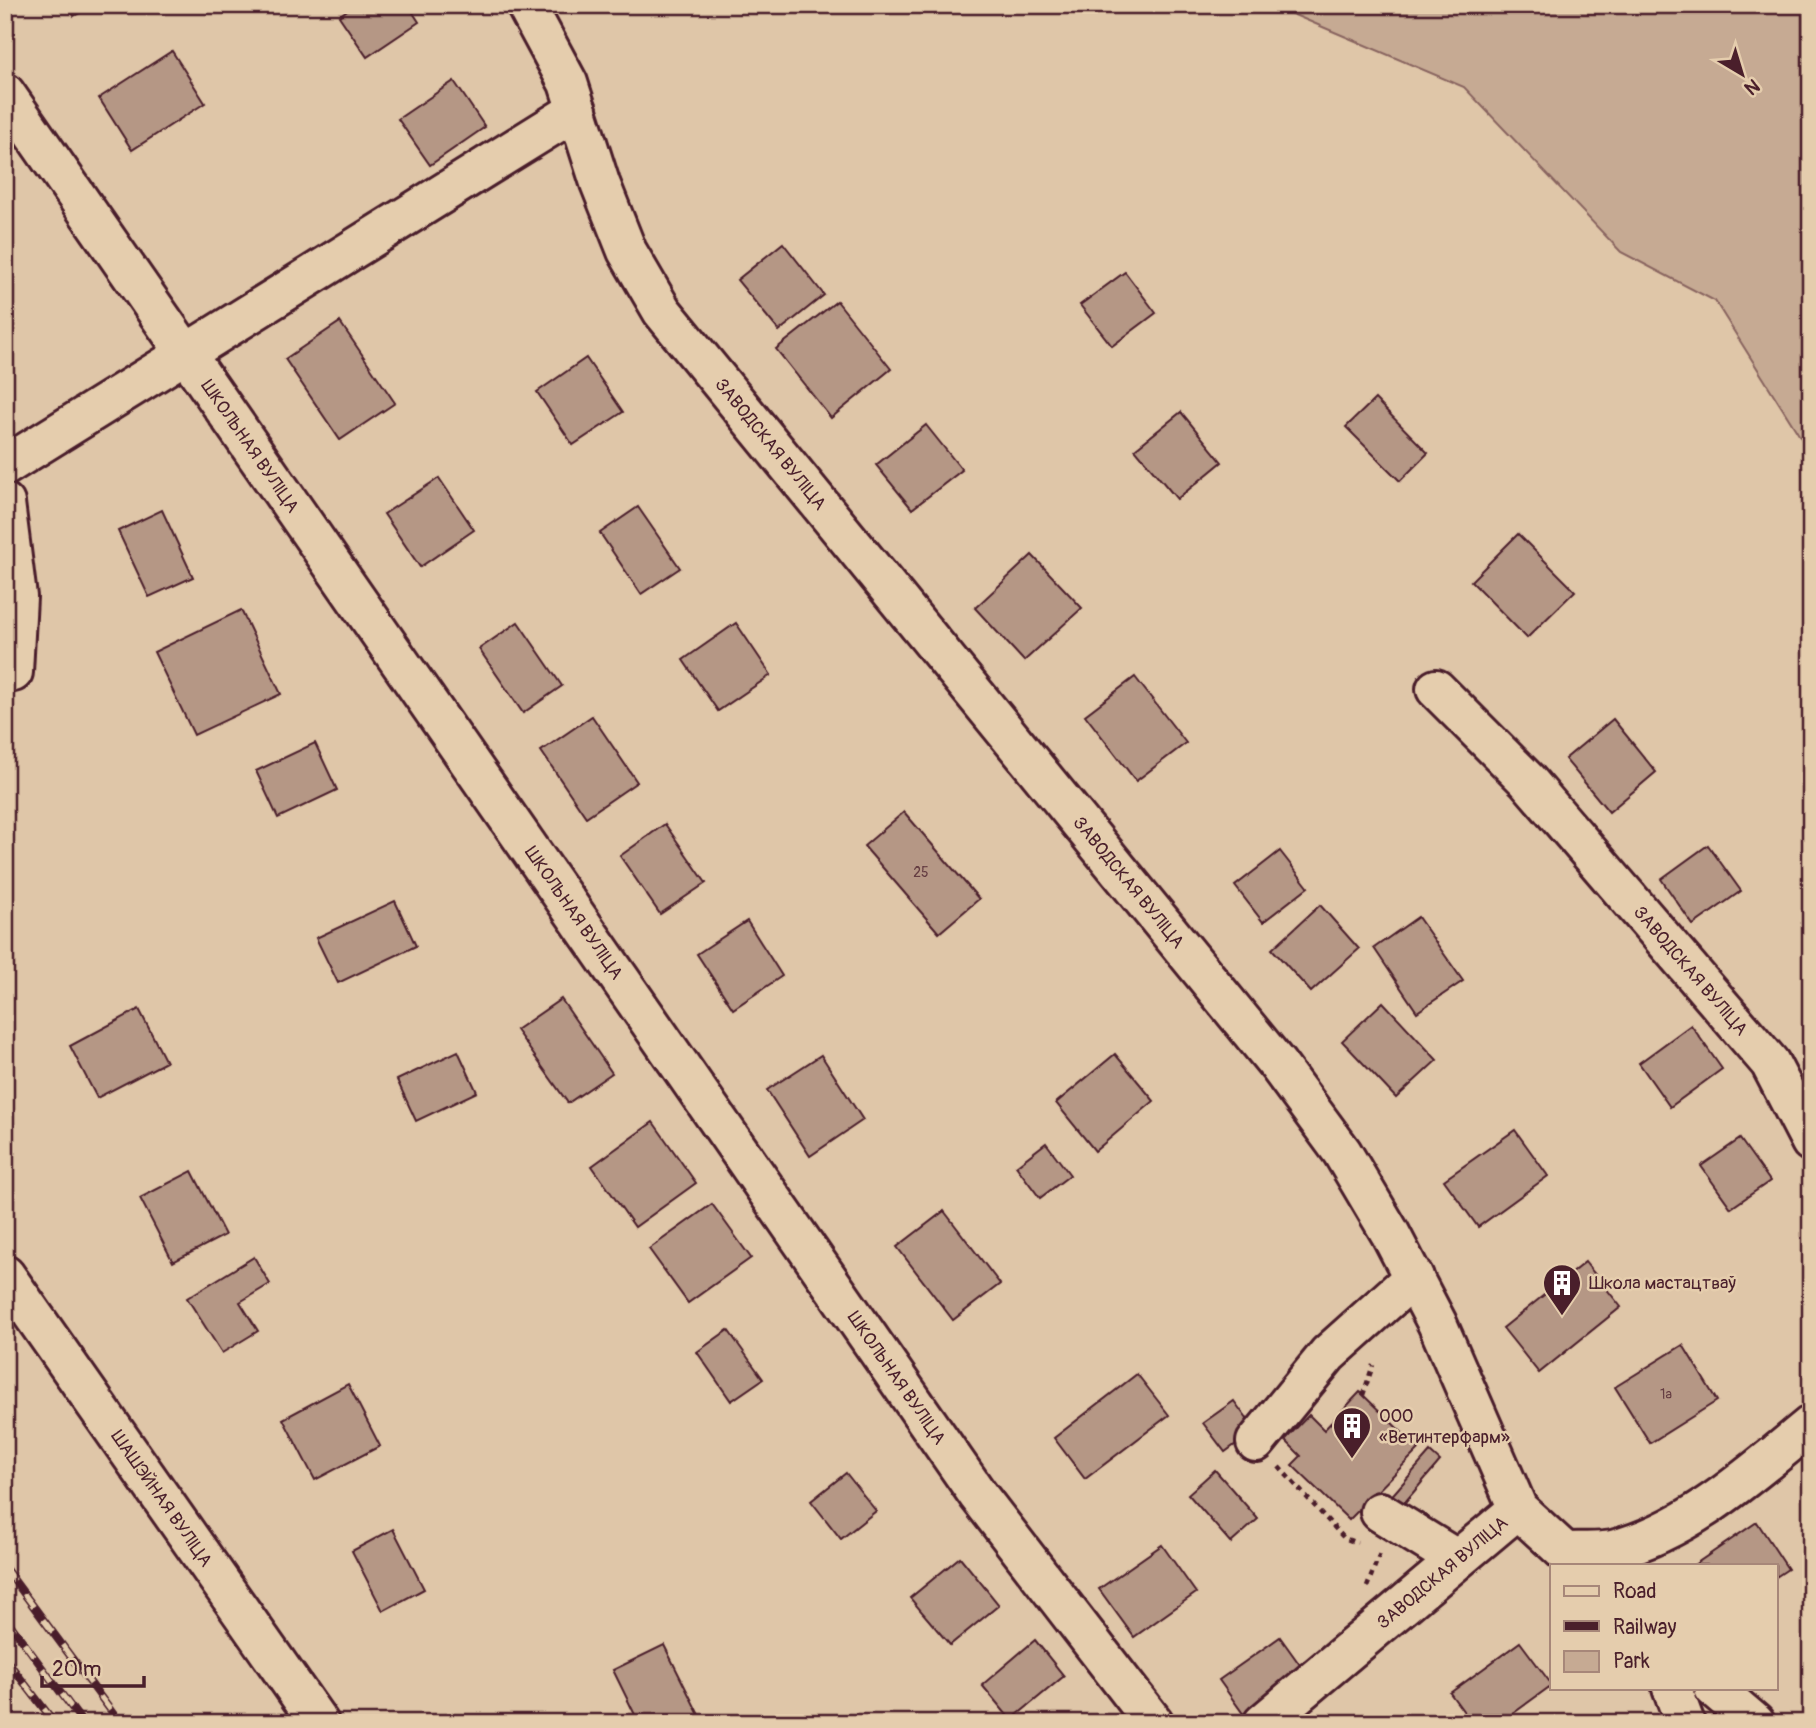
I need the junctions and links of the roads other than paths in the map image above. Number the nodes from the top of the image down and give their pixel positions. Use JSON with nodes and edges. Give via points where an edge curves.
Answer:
{"nodes":[{"id":1,"x":526,"y":5,"type":"edge"},
{"id":2,"x":5,"y":93,"type":"edge"},
{"id":3,"x":577,"y":110,"type":"junction"},
{"id":4,"x":185,"y":355,"type":"junction"},
{"id":5,"x":5,"y":466,"type":"edge"},
{"id":6,"x":5,"y":503,"type":"edge"},
{"id":7,"x":5,"y":674,"type":"edge"},
{"id":8,"x":1436,"y":689,"type":"dead end"},
{"id":9,"x":1811,"y":1142,"type":"edge"},
{"id":10,"x":5,"y":1275,"type":"edge"},
{"id":11,"x":1414,"y":1277,"type":"junction"},
{"id":12,"x":1811,"y":1425,"type":"edge"},
{"id":13,"x":1256,"y":1442,"type":"road end"},
{"id":14,"x":1518,"y":1509,"type":"junction"},
{"id":15,"x":1380,"y":1512,"type":"dead end"},
{"id":16,"x":1572,"y":1558,"type":"edge"},
{"id":17,"x":1456,"y":1559,"type":"junction"},
{"id":18,"x":1673,"y":1690,"type":"edge"},
{"id":19,"x":1716,"y":1690,"type":"edge"},
{"id":20,"x":319,"y":1723,"type":"edge"},
{"id":21,"x":1154,"y":1723,"type":"edge"},
{"id":22,"x":1263,"y":1723,"type":"edge"},
{"id":23,"x":1685,"y":1723,"type":"edge"},
{"id":24,"x":1755,"y":1723,"type":"edge"}],
"edges":[{"from":1,"to":3,"type":"street","name":"ЗАВОДСКАЯ ВУЛІЦА","via":[[568,83]]},
{"from":2,"to":4,"type":"street","name":"ШКОЛЬНАЯ ВУЛІЦА"},
{"from":3,"to":4,"type":"street"},
{"from":3,"to":11,"type":"street","name":"ЗАВОДСКАЯ ВУЛІЦА","via":[[627,251],[662,311],[1278,1065],[1342,1152]]},
{"from":4,"to":5,"type":"street"},
{"from":4,"to":21,"type":"street","name":"ШКОЛЬНАЯ ВУЛІЦА","via":[[978,1495]]},
{"from":6,"to":7,"type":"street","via":[[17,597],[13,672]]},
{"from":8,"to":9,"type":"street","name":"ЗАВОДСКАЯ ВУЛІЦА","via":[[1527,780],[1769,1063]]},
{"from":10,"to":20,"type":"street","name":"ШАШЭЙНАЯ ВУЛІЦА"},
{"from":11,"to":13,"type":"street","via":[[1328,1354]]},
{"from":11,"to":14,"type":"street","name":"ЗАВОДСКАЯ ВУЛІЦА"},
{"from":12,"to":16,"type":"street","via":[[1704,1508],[1659,1534]]},
{"from":14,"to":16,"type":"street"},
{"from":14,"to":17,"type":"street","name":"ЗАВОДСКАЯ ВУЛІЦА"},
{"from":15,"to":17,"type":"street"},
{"from":17,"to":22,"type":"street","name":"ЗАВОДСКАЯ ВУЛІЦА"},
{"from":18,"to":23,"type":"street"},
{"from":19,"to":24,"type":"street"}]}
